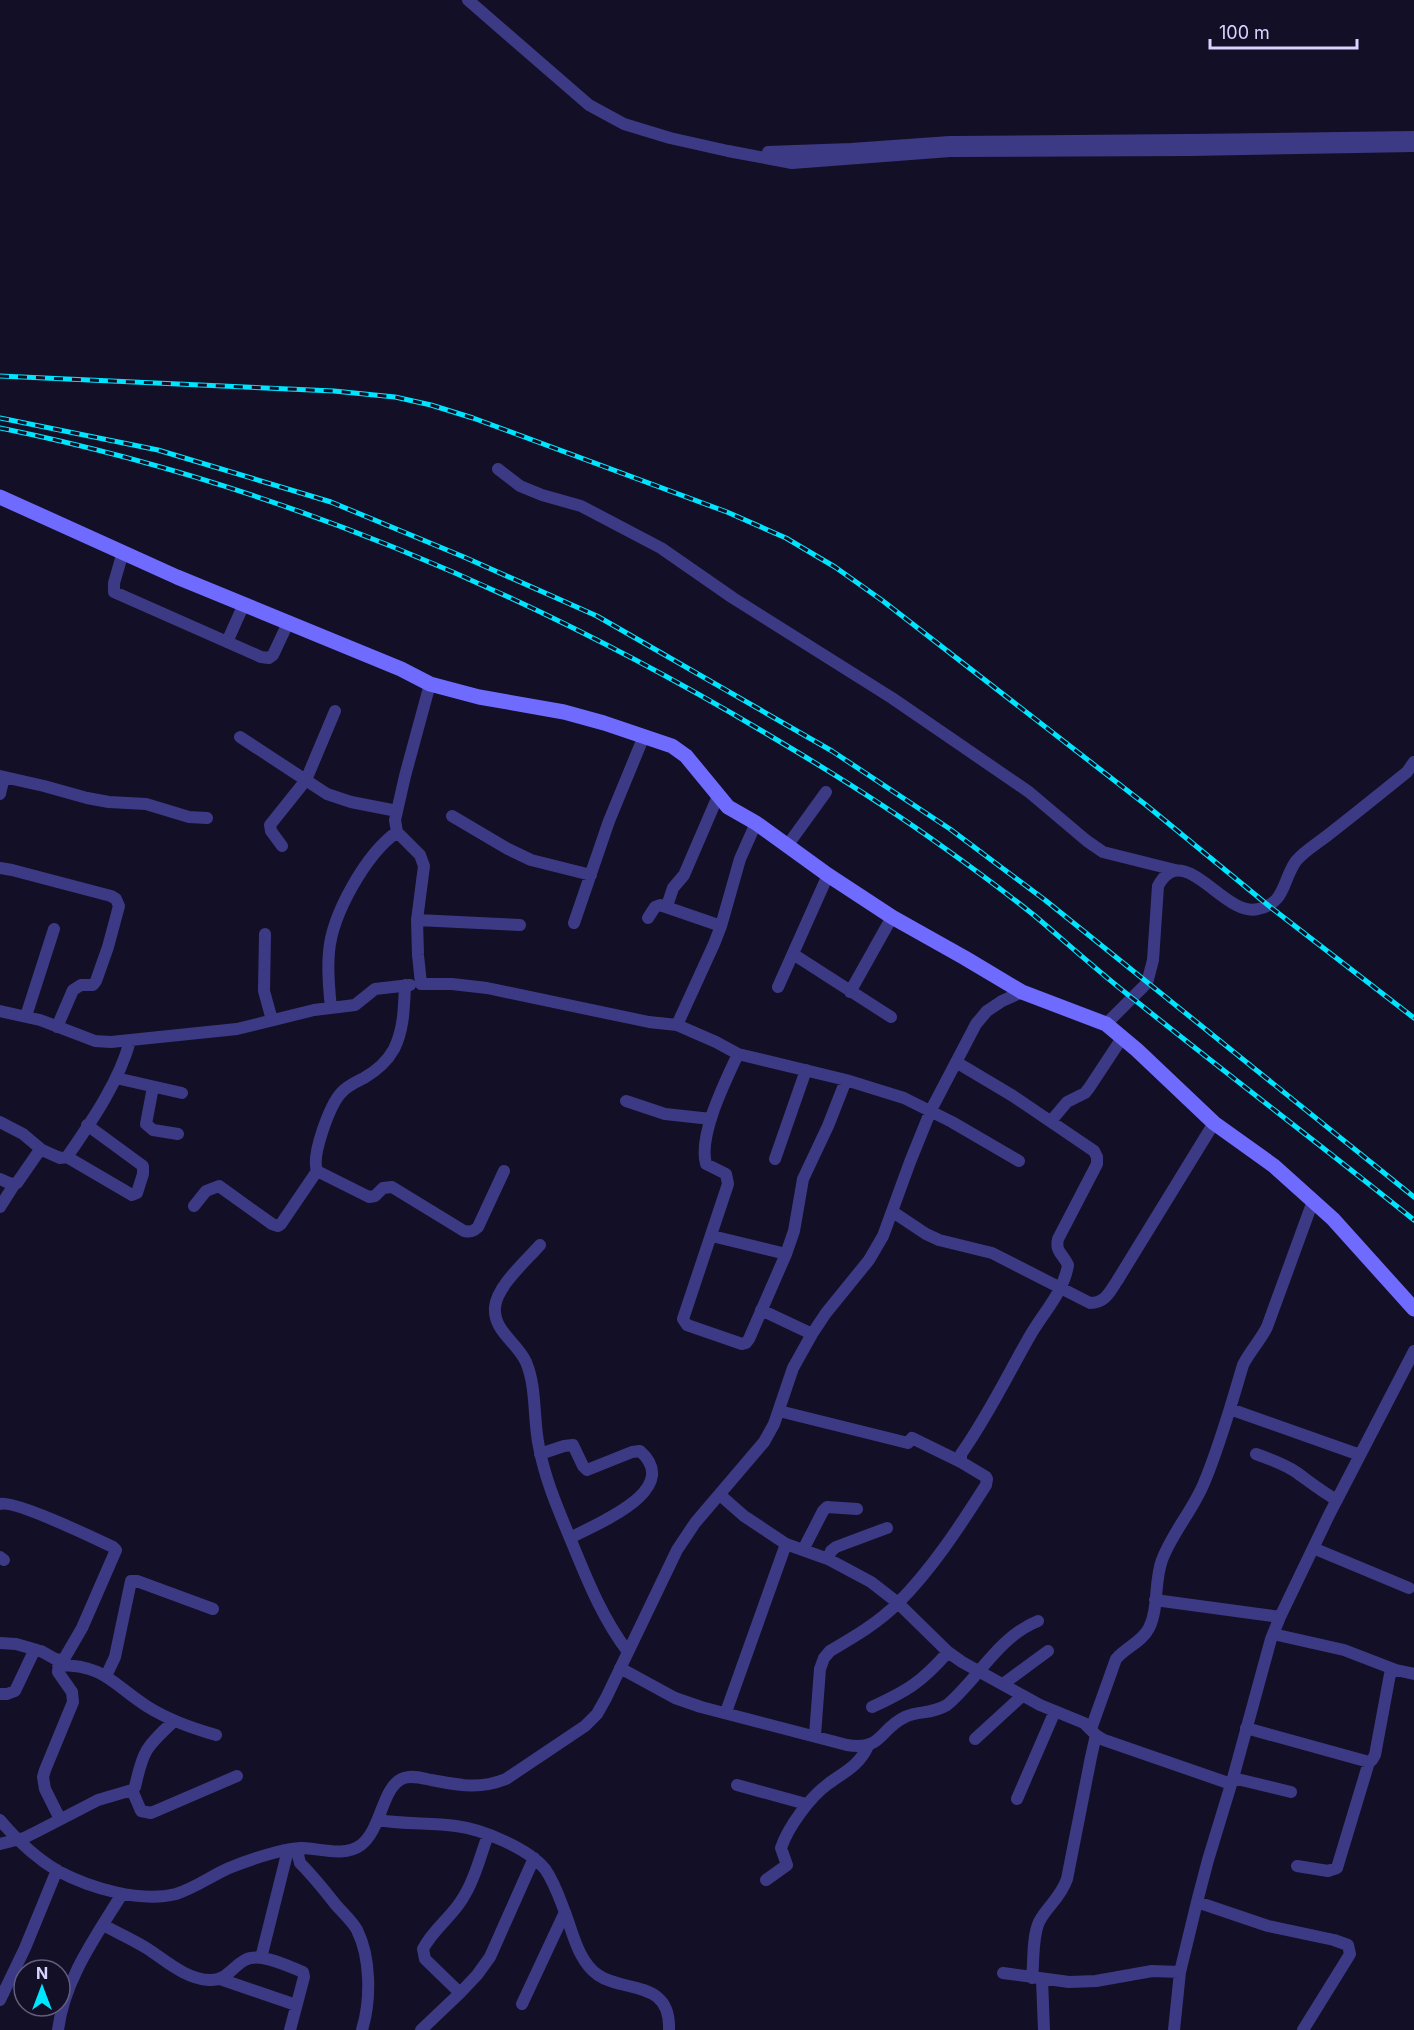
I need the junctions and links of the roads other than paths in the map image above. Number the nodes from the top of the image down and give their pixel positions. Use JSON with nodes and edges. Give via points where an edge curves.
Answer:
{"nodes":[{"id":1,"x":468,"y":0,"type":"edge"},
{"id":2,"x":1414,"y":136,"type":"edge"},
{"id":3,"x":1414,"y":146,"type":"edge"},
{"id":4,"x":728,"y":151,"type":"junction"},
{"id":5,"x":498,"y":469,"type":"dead end"},
{"id":6,"x":0,"y":497,"type":"edge"},
{"id":7,"x":123,"y":552,"type":"junction"},
{"id":8,"x":244,"y":604,"type":"junction"},
{"id":9,"x":288,"y":623,"type":"junction"},
{"id":10,"x":227,"y":642,"type":"junction"},
{"id":11,"x":430,"y":684,"type":"junction"},
{"id":12,"x":335,"y":711,"type":"dead end"},
{"id":13,"x":644,"y":736,"type":"junction"},
{"id":14,"x":240,"y":737,"type":"dead end"},
{"id":15,"x":1414,"y":762,"type":"edge"},
{"id":16,"x":2,"y":777,"type":"edge"},
{"id":17,"x":306,"y":780,"type":"junction"},
{"id":18,"x":826,"y":792,"type":"dead end"},
{"id":19,"x":0,"y":794,"type":"edge"},
{"id":20,"x":718,"y":796,"type":"junction"},
{"id":21,"x":397,"y":811,"type":"junction"},
{"id":22,"x":452,"y":816,"type":"dead end"},
{"id":23,"x":207,"y":818,"type":"dead end"},
{"id":24,"x":756,"y":823,"type":"junction"},
{"id":25,"x":397,"y":832,"type":"junction"},
{"id":26,"x":282,"y":846,"type":"dead end"},
{"id":27,"x":787,"y":846,"type":"junction"},
{"id":28,"x":0,"y":868,"type":"edge"},
{"id":29,"x":1175,"y":870,"type":"junction"},
{"id":30,"x":591,"y":875,"type":"junction"},
{"id":31,"x":828,"y":875,"type":"junction"},
{"id":32,"x":667,"y":906,"type":"junction"},
{"id":33,"x":892,"y":917,"type":"junction"},
{"id":34,"x":648,"y":918,"type":"dead end"},
{"id":35,"x":417,"y":920,"type":"junction"},
{"id":36,"x":574,"y":923,"type":"dead end"},
{"id":37,"x":520,"y":925,"type":"dead end"},
{"id":38,"x":721,"y":926,"type":"junction"},
{"id":39,"x":54,"y":929,"type":"dead end"},
{"id":40,"x":265,"y":934,"type":"dead end"},
{"id":41,"x":793,"y":954,"type":"junction"},
{"id":42,"x":421,"y":984,"type":"junction"},
{"id":43,"x":405,"y":985,"type":"junction"},
{"id":44,"x":778,"y":987,"type":"dead end"},
{"id":45,"x":850,"y":992,"type":"junction"},
{"id":46,"x":1022,"y":992,"type":"junction"},
{"id":47,"x":331,"y":1008,"type":"junction"},
{"id":48,"x":0,"y":1011,"type":"edge"},
{"id":49,"x":26,"y":1016,"type":"junction"},
{"id":50,"x":891,"y":1017,"type":"dead end"},
{"id":51,"x":272,"y":1020,"type":"junction"},
{"id":52,"x":1106,"y":1024,"type":"junction"},
{"id":53,"x":676,"y":1025,"type":"junction"},
{"id":54,"x":57,"y":1027,"type":"junction"},
{"id":55,"x":1122,"y":1038,"type":"junction"},
{"id":56,"x":130,"y":1041,"type":"junction"},
{"id":57,"x":738,"y":1054,"type":"junction"},
{"id":58,"x":956,"y":1062,"type":"junction"},
{"id":59,"x":806,"y":1070,"type":"junction"},
{"id":60,"x":116,"y":1078,"type":"junction"},
{"id":61,"x":846,"y":1080,"type":"junction"},
{"id":62,"x":153,"y":1087,"type":"junction"},
{"id":63,"x":182,"y":1094,"type":"dead end"},
{"id":64,"x":626,"y":1101,"type":"dead end"},
{"id":65,"x":932,"y":1110,"type":"junction"},
{"id":66,"x":711,"y":1119,"type":"junction"},
{"id":67,"x":1051,"y":1121,"type":"junction"},
{"id":68,"x":0,"y":1122,"type":"edge"},
{"id":69,"x":1214,"y":1123,"type":"junction"},
{"id":70,"x":87,"y":1125,"type":"junction"},
{"id":71,"x":178,"y":1134,"type":"dead end"},
{"id":72,"x":42,"y":1150,"type":"junction"},
{"id":73,"x":67,"y":1157,"type":"junction"},
{"id":74,"x":775,"y":1159,"type":"dead end"},
{"id":75,"x":1019,"y":1161,"type":"dead end"},
{"id":76,"x":317,"y":1171,"type":"junction"},
{"id":77,"x":504,"y":1171,"type":"dead end"},
{"id":78,"x":0,"y":1179,"type":"edge"},
{"id":79,"x":14,"y":1185,"type":"junction"},
{"id":80,"x":1313,"y":1201,"type":"junction"},
{"id":81,"x":194,"y":1206,"type":"dead end"},
{"id":82,"x":0,"y":1207,"type":"edge"},
{"id":83,"x":893,"y":1212,"type":"junction"},
{"id":84,"x":712,"y":1236,"type":"junction"},
{"id":85,"x":540,"y":1245,"type":"dead end"},
{"id":86,"x":786,"y":1254,"type":"junction"},
{"id":87,"x":1060,"y":1288,"type":"junction"},
{"id":88,"x":1414,"y":1309,"type":"edge"},
{"id":89,"x":761,"y":1310,"type":"junction"},
{"id":90,"x":812,"y":1334,"type":"junction"},
{"id":91,"x":1414,"y":1351,"type":"edge"},
{"id":92,"x":1230,"y":1409,"type":"junction"},
{"id":93,"x":779,"y":1411,"type":"junction"},
{"id":94,"x":540,"y":1454,"type":"junction"},
{"id":95,"x":1256,"y":1454,"type":"dead end"},
{"id":96,"x":1360,"y":1455,"type":"junction"},
{"id":97,"x":961,"y":1462,"type":"junction"},
{"id":98,"x":720,"y":1495,"type":"junction"},
{"id":99,"x":1337,"y":1500,"type":"junction"},
{"id":100,"x":0,"y":1504,"type":"edge"},
{"id":101,"x":857,"y":1509,"type":"dead end"},
{"id":102,"x":887,"y":1528,"type":"dead end"},
{"id":103,"x":570,"y":1538,"type":"junction"},
{"id":104,"x":786,"y":1544,"type":"junction"},
{"id":105,"x":1313,"y":1548,"type":"junction"},
{"id":106,"x":803,"y":1550,"type":"junction"},
{"id":107,"x":828,"y":1559,"type":"junction"},
{"id":108,"x":1409,"y":1588,"type":"dead end"},
{"id":109,"x":1155,"y":1600,"type":"junction"},
{"id":110,"x":898,"y":1603,"type":"junction"},
{"id":111,"x":213,"y":1609,"type":"dead end"},
{"id":112,"x":1280,"y":1617,"type":"junction"},
{"id":113,"x":1038,"y":1621,"type":"dead end"},
{"id":114,"x":1273,"y":1634,"type":"junction"},
{"id":115,"x":0,"y":1643,"type":"edge"},
{"id":116,"x":37,"y":1650,"type":"junction"},
{"id":117,"x":1048,"y":1651,"type":"dead end"},
{"id":118,"x":628,"y":1652,"type":"junction"},
{"id":119,"x":948,"y":1652,"type":"junction"},
{"id":120,"x":59,"y":1663,"type":"junction"},
{"id":121,"x":620,"y":1668,"type":"junction"},
{"id":122,"x":978,"y":1670,"type":"junction"},
{"id":123,"x":1396,"y":1670,"type":"junction"},
{"id":124,"x":1414,"y":1674,"type":"edge"},
{"id":125,"x":106,"y":1676,"type":"junction"},
{"id":126,"x":1003,"y":1684,"type":"junction"},
{"id":127,"x":0,"y":1694,"type":"edge"},
{"id":128,"x":1022,"y":1696,"type":"junction"},
{"id":129,"x":872,"y":1707,"type":"dead end"},
{"id":130,"x":1055,"y":1711,"type":"junction"},
{"id":131,"x":726,"y":1712,"type":"junction"},
{"id":132,"x":174,"y":1721,"type":"junction"},
{"id":133,"x":1246,"y":1728,"type":"junction"},
{"id":134,"x":1094,"y":1732,"type":"junction"},
{"id":135,"x":216,"y":1735,"type":"dead end"},
{"id":136,"x":815,"y":1735,"type":"junction"},
{"id":137,"x":975,"y":1738,"type":"dead end"},
{"id":138,"x":868,"y":1746,"type":"junction"},
{"id":139,"x":1369,"y":1762,"type":"junction"},
{"id":140,"x":237,"y":1776,"type":"dead end"},
{"id":141,"x":1232,"y":1781,"type":"junction"},
{"id":142,"x":737,"y":1785,"type":"dead end"},
{"id":143,"x":132,"y":1790,"type":"junction"},
{"id":144,"x":1291,"y":1792,"type":"dead end"},
{"id":145,"x":1017,"y":1799,"type":"dead end"},
{"id":146,"x":806,"y":1804,"type":"junction"},
{"id":147,"x":0,"y":1820,"type":"edge"},
{"id":148,"x":60,"y":1820,"type":"junction"},
{"id":149,"x":379,"y":1820,"type":"junction"},
{"id":150,"x":488,"y":1835,"type":"junction"},
{"id":151,"x":16,"y":1839,"type":"junction"},
{"id":152,"x":0,"y":1844,"type":"edge"},
{"id":153,"x":294,"y":1849,"type":"junction"},
{"id":154,"x":534,"y":1858,"type":"junction"},
{"id":155,"x":1297,"y":1866,"type":"dead end"},
{"id":156,"x":57,"y":1870,"type":"junction"},
{"id":157,"x":766,"y":1881,"type":"dead end"},
{"id":158,"x":122,"y":1894,"type":"junction"},
{"id":159,"x":1197,"y":1902,"type":"junction"},
{"id":160,"x":564,"y":1912,"type":"junction"},
{"id":161,"x":103,"y":1925,"type":"junction"},
{"id":162,"x":261,"y":1958,"type":"junction"},
{"id":163,"x":1180,"y":1972,"type":"junction"},
{"id":164,"x":1003,"y":1973,"type":"dead end"},
{"id":165,"x":220,"y":1979,"type":"junction"},
{"id":166,"x":1037,"y":1979,"type":"junction"},
{"id":167,"x":460,"y":1994,"type":"junction"},
{"id":168,"x":0,"y":2000,"type":"edge"},
{"id":169,"x":522,"y":2004,"type":"dead end"},
{"id":170,"x":296,"y":2005,"type":"junction"},
{"id":171,"x":58,"y":2030,"type":"edge"},
{"id":172,"x":290,"y":2030,"type":"edge"},
{"id":173,"x":362,"y":2030,"type":"edge"},
{"id":174,"x":421,"y":2030,"type":"edge"},
{"id":175,"x":669,"y":2030,"type":"edge"},
{"id":176,"x":1044,"y":2030,"type":"edge"},
{"id":177,"x":1174,"y":2030,"type":"edge"},
{"id":178,"x":1303,"y":2030,"type":"edge"}],
"edges":[{"from":1,"to":4,"type":"street","via":[[589,105],[624,124]]},
{"from":2,"to":4,"type":"street","via":[[950,142],[790,152]]},
{"from":3,"to":4,"type":"street","via":[[950,151],[792,163]]},
{"from":5,"to":29,"type":"street","via":[[520,486],[580,506],[661,548],[1029,792],[1103,852]]},
{"from":6,"to":7,"type":"main road"},
{"from":7,"to":8,"type":"main road"},
{"from":7,"to":10,"type":"street","via":[[114,592]]},
{"from":8,"to":9,"type":"main road"},
{"from":8,"to":10,"type":"street"},
{"from":9,"to":10,"type":"street","via":[[269,658]]},
{"from":9,"to":11,"type":"main road"},
{"from":11,"to":13,"type":"main road","via":[[564,712]]},
{"from":11,"to":21,"type":"street"},
{"from":12,"to":17,"type":"street"},
{"from":13,"to":20,"type":"main road","via":[[672,746],[686,756]]},
{"from":13,"to":30,"type":"street"},
{"from":14,"to":17,"type":"street"},
{"from":15,"to":29,"type":"street","via":[[1407,772],[1297,860],[1278,900],[1269,906],[1244,910],[1191,873]]},
{"from":16,"to":19,"type":"street"},
{"from":16,"to":23,"type":"street","via":[[87,798],[146,804],[189,817]]},
{"from":17,"to":21,"type":"street","via":[[327,794]]},
{"from":17,"to":26,"type":"street","via":[[270,825]]},
{"from":18,"to":27,"type":"street"},
{"from":20,"to":24,"type":"main road","via":[[728,807]]},
{"from":20,"to":32,"type":"street"},
{"from":21,"to":25,"type":"street"},
{"from":22,"to":30,"type":"street","via":[[531,860]]},
{"from":24,"to":27,"type":"main road"},
{"from":24,"to":38,"type":"street","via":[[740,859]]},
{"from":25,"to":35,"type":"street","via":[[423,860]]},
{"from":25,"to":47,"type":"street","via":[[369,861],[333,930],[328,976]]},
{"from":27,"to":31,"type":"main road"},
{"from":28,"to":54,"type":"street","via":[[111,896],[119,906],[96,981],[73,990]]},
{"from":29,"to":52,"type":"street","via":[[1164,875],[1158,886],[1153,960],[1147,983]]},
{"from":30,"to":36,"type":"street"},
{"from":31,"to":33,"type":"main road"},
{"from":31,"to":41,"type":"street"},
{"from":32,"to":34,"type":"street","via":[[655,907]]},
{"from":32,"to":38,"type":"street"},
{"from":33,"to":45,"type":"street"},
{"from":33,"to":46,"type":"main road"},
{"from":35,"to":37,"type":"street"},
{"from":35,"to":42,"type":"street"},
{"from":38,"to":53,"type":"street"},
{"from":39,"to":49,"type":"street"},
{"from":40,"to":51,"type":"street","via":[[264,991]]},
{"from":41,"to":44,"type":"street"},
{"from":41,"to":45,"type":"street"},
{"from":42,"to":43,"type":"street"},
{"from":42,"to":53,"type":"street","via":[[488,988]]},
{"from":43,"to":47,"type":"street","via":[[375,989],[355,1005]]},
{"from":43,"to":76,"type":"street","via":[[404,1014],[393,1051],[378,1068],[341,1093],[322,1136],[315,1159]]},
{"from":45,"to":50,"type":"street"},
{"from":46,"to":52,"type":"main road"},
{"from":46,"to":58,"type":"street","via":[[987,1011]]},
{"from":47,"to":51,"type":"street"},
{"from":48,"to":49,"type":"street"},
{"from":49,"to":54,"type":"street"},
{"from":51,"to":56,"type":"street","via":[[237,1029]]},
{"from":52,"to":55,"type":"main road"},
{"from":53,"to":57,"type":"street"},
{"from":54,"to":56,"type":"street","via":[[96,1041]]},
{"from":55,"to":67,"type":"street","via":[[1085,1093],[1067,1102]]},
{"from":55,"to":69,"type":"main road"},
{"from":56,"to":60,"type":"street"},
{"from":57,"to":59,"type":"street"},
{"from":57,"to":66,"type":"street"},
{"from":58,"to":65,"type":"street"},
{"from":58,"to":67,"type":"street"},
{"from":59,"to":61,"type":"street"},
{"from":59,"to":74,"type":"street"},
{"from":60,"to":62,"type":"street"},
{"from":60,"to":70,"type":"street"},
{"from":61,"to":65,"type":"street"},
{"from":61,"to":86,"type":"street","via":[[803,1179]]},
{"from":62,"to":63,"type":"street"},
{"from":62,"to":71,"type":"street","via":[[146,1124],[153,1130]]},
{"from":64,"to":66,"type":"street","via":[[665,1114]]},
{"from":65,"to":75,"type":"street"},
{"from":65,"to":83,"type":"street"},
{"from":66,"to":84,"type":"street","via":[[706,1164],[728,1178]]},
{"from":67,"to":87,"type":"street","via":[[1097,1157],[1095,1171],[1056,1246],[1068,1265]]},
{"from":68,"to":72,"type":"street"},
{"from":69,"to":80,"type":"main road","via":[[1274,1166]]},
{"from":69,"to":87,"type":"street","via":[[1105,1299],[1090,1303]]},
{"from":70,"to":73,"type":"street"},
{"from":70,"to":73,"type":"street","via":[[143,1166],[137,1193],[132,1195]]},
{"from":72,"to":73,"type":"street"},
{"from":72,"to":79,"type":"street"},
{"from":76,"to":77,"type":"street","via":[[369,1197],[392,1186],[470,1232],[478,1227]]},
{"from":76,"to":81,"type":"street","via":[[278,1226],[219,1186],[206,1191]]},
{"from":78,"to":79,"type":"street"},
{"from":79,"to":82,"type":"street"},
{"from":80,"to":88,"type":"main road"},
{"from":80,"to":92,"type":"street","via":[[1267,1327],[1243,1365]]},
{"from":83,"to":87,"type":"street","via":[[939,1240],[992,1254]]},
{"from":83,"to":90,"type":"street","via":[[869,1260]]},
{"from":84,"to":86,"type":"street"},
{"from":84,"to":89,"type":"street","via":[[684,1322],[742,1344],[749,1339]]},
{"from":85,"to":94,"type":"street","via":[[504,1286],[495,1307],[496,1319],[525,1361],[532,1382]]},
{"from":86,"to":89,"type":"street"},
{"from":87,"to":97,"type":"street","via":[[961,1454]]},
{"from":89,"to":90,"type":"street"},
{"from":90,"to":93,"type":"street","via":[[793,1368]]},
{"from":91,"to":96,"type":"street"},
{"from":92,"to":96,"type":"street"},
{"from":92,"to":109,"type":"street","via":[[1204,1484],[1163,1557]]},
{"from":93,"to":97,"type":"street","via":[[908,1443],[912,1438]]},
{"from":93,"to":98,"type":"street","via":[[764,1442]]},
{"from":94,"to":103,"type":"street"},
{"from":94,"to":103,"type":"street","via":[[573,1445],[587,1470],[640,1451],[651,1468],[646,1491],[611,1517]]},
{"from":95,"to":99,"type":"street","via":[[1288,1467]]},
{"from":96,"to":99,"type":"street"},
{"from":97,"to":110,"type":"street","via":[[986,1477],[986,1485],[957,1531]]},
{"from":98,"to":104,"type":"street"},
{"from":98,"to":118,"type":"street","via":[[677,1550]]},
{"from":99,"to":105,"type":"street"},
{"from":100,"to":120,"type":"street","via":[[37,1514],[116,1550],[82,1628]]},
{"from":101,"to":106,"type":"street","via":[[827,1507]]},
{"from":102,"to":107,"type":"street","via":[[836,1546]]},
{"from":103,"to":118,"type":"street","via":[[604,1616]]},
{"from":104,"to":106,"type":"street"},
{"from":104,"to":131,"type":"street"},
{"from":105,"to":108,"type":"street"},
{"from":105,"to":112,"type":"street"},
{"from":106,"to":107,"type":"street"},
{"from":107,"to":110,"type":"street","via":[[871,1582]]},
{"from":109,"to":112,"type":"street"},
{"from":109,"to":134,"type":"street","via":[[1150,1626],[1116,1659]]},
{"from":110,"to":119,"type":"street"},
{"from":110,"to":136,"type":"street","via":[[824,1658]]},
{"from":111,"to":125,"type":"street","via":[[131,1581],[115,1657]]},
{"from":112,"to":114,"type":"street"},
{"from":113,"to":122,"type":"street","via":[[1025,1626]]},
{"from":114,"to":123,"type":"street","via":[[1344,1650]]},
{"from":114,"to":133,"type":"street"},
{"from":115,"to":116,"type":"street"},
{"from":116,"to":120,"type":"street"},
{"from":116,"to":127,"type":"street","via":[[15,1691]]},
{"from":117,"to":126,"type":"street"},
{"from":118,"to":121,"type":"street"},
{"from":119,"to":122,"type":"street"},
{"from":119,"to":129,"type":"street","via":[[916,1685]]},
{"from":120,"to":125,"type":"street","via":[[83,1666]]},
{"from":120,"to":148,"type":"street","via":[[59,1675],[68,1684],[73,1702],[43,1782]]},
{"from":121,"to":131,"type":"street","via":[[675,1698]]},
{"from":121,"to":149,"type":"street","via":[[597,1714],[585,1726],[506,1779],[479,1786],[402,1779],[392,1787]]},
{"from":122,"to":126,"type":"street"},
{"from":122,"to":138,"type":"street","via":[[946,1705],[936,1711],[904,1717]]},
{"from":123,"to":124,"type":"street"},
{"from":123,"to":139,"type":"street","via":[[1390,1674],[1375,1755]]},
{"from":125,"to":132,"type":"street"},
{"from":126,"to":128,"type":"street"},
{"from":128,"to":130,"type":"street"},
{"from":128,"to":137,"type":"street"},
{"from":130,"to":134,"type":"street","via":[[1084,1723]]},
{"from":130,"to":145,"type":"street"},
{"from":131,"to":136,"type":"street"},
{"from":132,"to":135,"type":"street"},
{"from":132,"to":143,"type":"street","via":[[144,1753]]},
{"from":133,"to":139,"type":"street"},
{"from":133,"to":141,"type":"street"},
{"from":134,"to":141,"type":"street","via":[[1116,1745]]},
{"from":134,"to":166,"type":"street","via":[[1067,1879],[1039,1924]]},
{"from":136,"to":138,"type":"street","via":[[847,1745]]},
{"from":138,"to":146,"type":"street","via":[[856,1765]]},
{"from":139,"to":155,"type":"street","via":[[1337,1868],[1328,1871]]},
{"from":140,"to":143,"type":"street","via":[[151,1813],[141,1811]]},
{"from":141,"to":144,"type":"street"},
{"from":141,"to":159,"type":"street"},
{"from":142,"to":146,"type":"street"},
{"from":143,"to":148,"type":"street","via":[[98,1800]]},
{"from":146,"to":157,"type":"street","via":[[782,1844],[787,1864]]},
{"from":147,"to":151,"type":"street"},
{"from":148,"to":151,"type":"street"},
{"from":149,"to":150,"type":"street","via":[[458,1826]]},
{"from":149,"to":153,"type":"street","via":[[362,1845],[352,1850]]},
{"from":150,"to":154,"type":"street"},
{"from":150,"to":167,"type":"street","via":[[463,1898],[423,1949],[425,1959]]},
{"from":151,"to":152,"type":"street"},
{"from":151,"to":156,"type":"street"},
{"from":153,"to":158,"type":"street","via":[[229,1868],[177,1893],[152,1897]]},
{"from":153,"to":162,"type":"street"},
{"from":153,"to":173,"type":"street","via":[[300,1863],[356,1928],[362,1942],[368,1993]]},
{"from":154,"to":160,"type":"street","via":[[545,1869]]},
{"from":154,"to":167,"type":"street","via":[[490,1957]]},
{"from":156,"to":158,"type":"street"},
{"from":156,"to":168,"type":"street"},
{"from":158,"to":161,"type":"street"},
{"from":159,"to":163,"type":"street"},
{"from":159,"to":178,"type":"street","via":[[1268,1926],[1348,1946],[1350,1954]]},
{"from":160,"to":169,"type":"street"},
{"from":160,"to":175,"type":"street","via":[[588,1965],[598,1975],[640,1987],[656,1996],[666,2008]]},
{"from":161,"to":165,"type":"street","via":[[183,1972],[198,1978]]},
{"from":161,"to":171,"type":"street","via":[[69,1985]]},
{"from":162,"to":165,"type":"street","via":[[246,1960]]},
{"from":162,"to":170,"type":"street","via":[[304,1973]]},
{"from":163,"to":166,"type":"street","via":[[1152,1971],[1096,1981]]},
{"from":163,"to":177,"type":"street"},
{"from":164,"to":166,"type":"street"},
{"from":165,"to":170,"type":"street"},
{"from":166,"to":176,"type":"street"},
{"from":167,"to":174,"type":"street"},
{"from":170,"to":172,"type":"street"}]}
